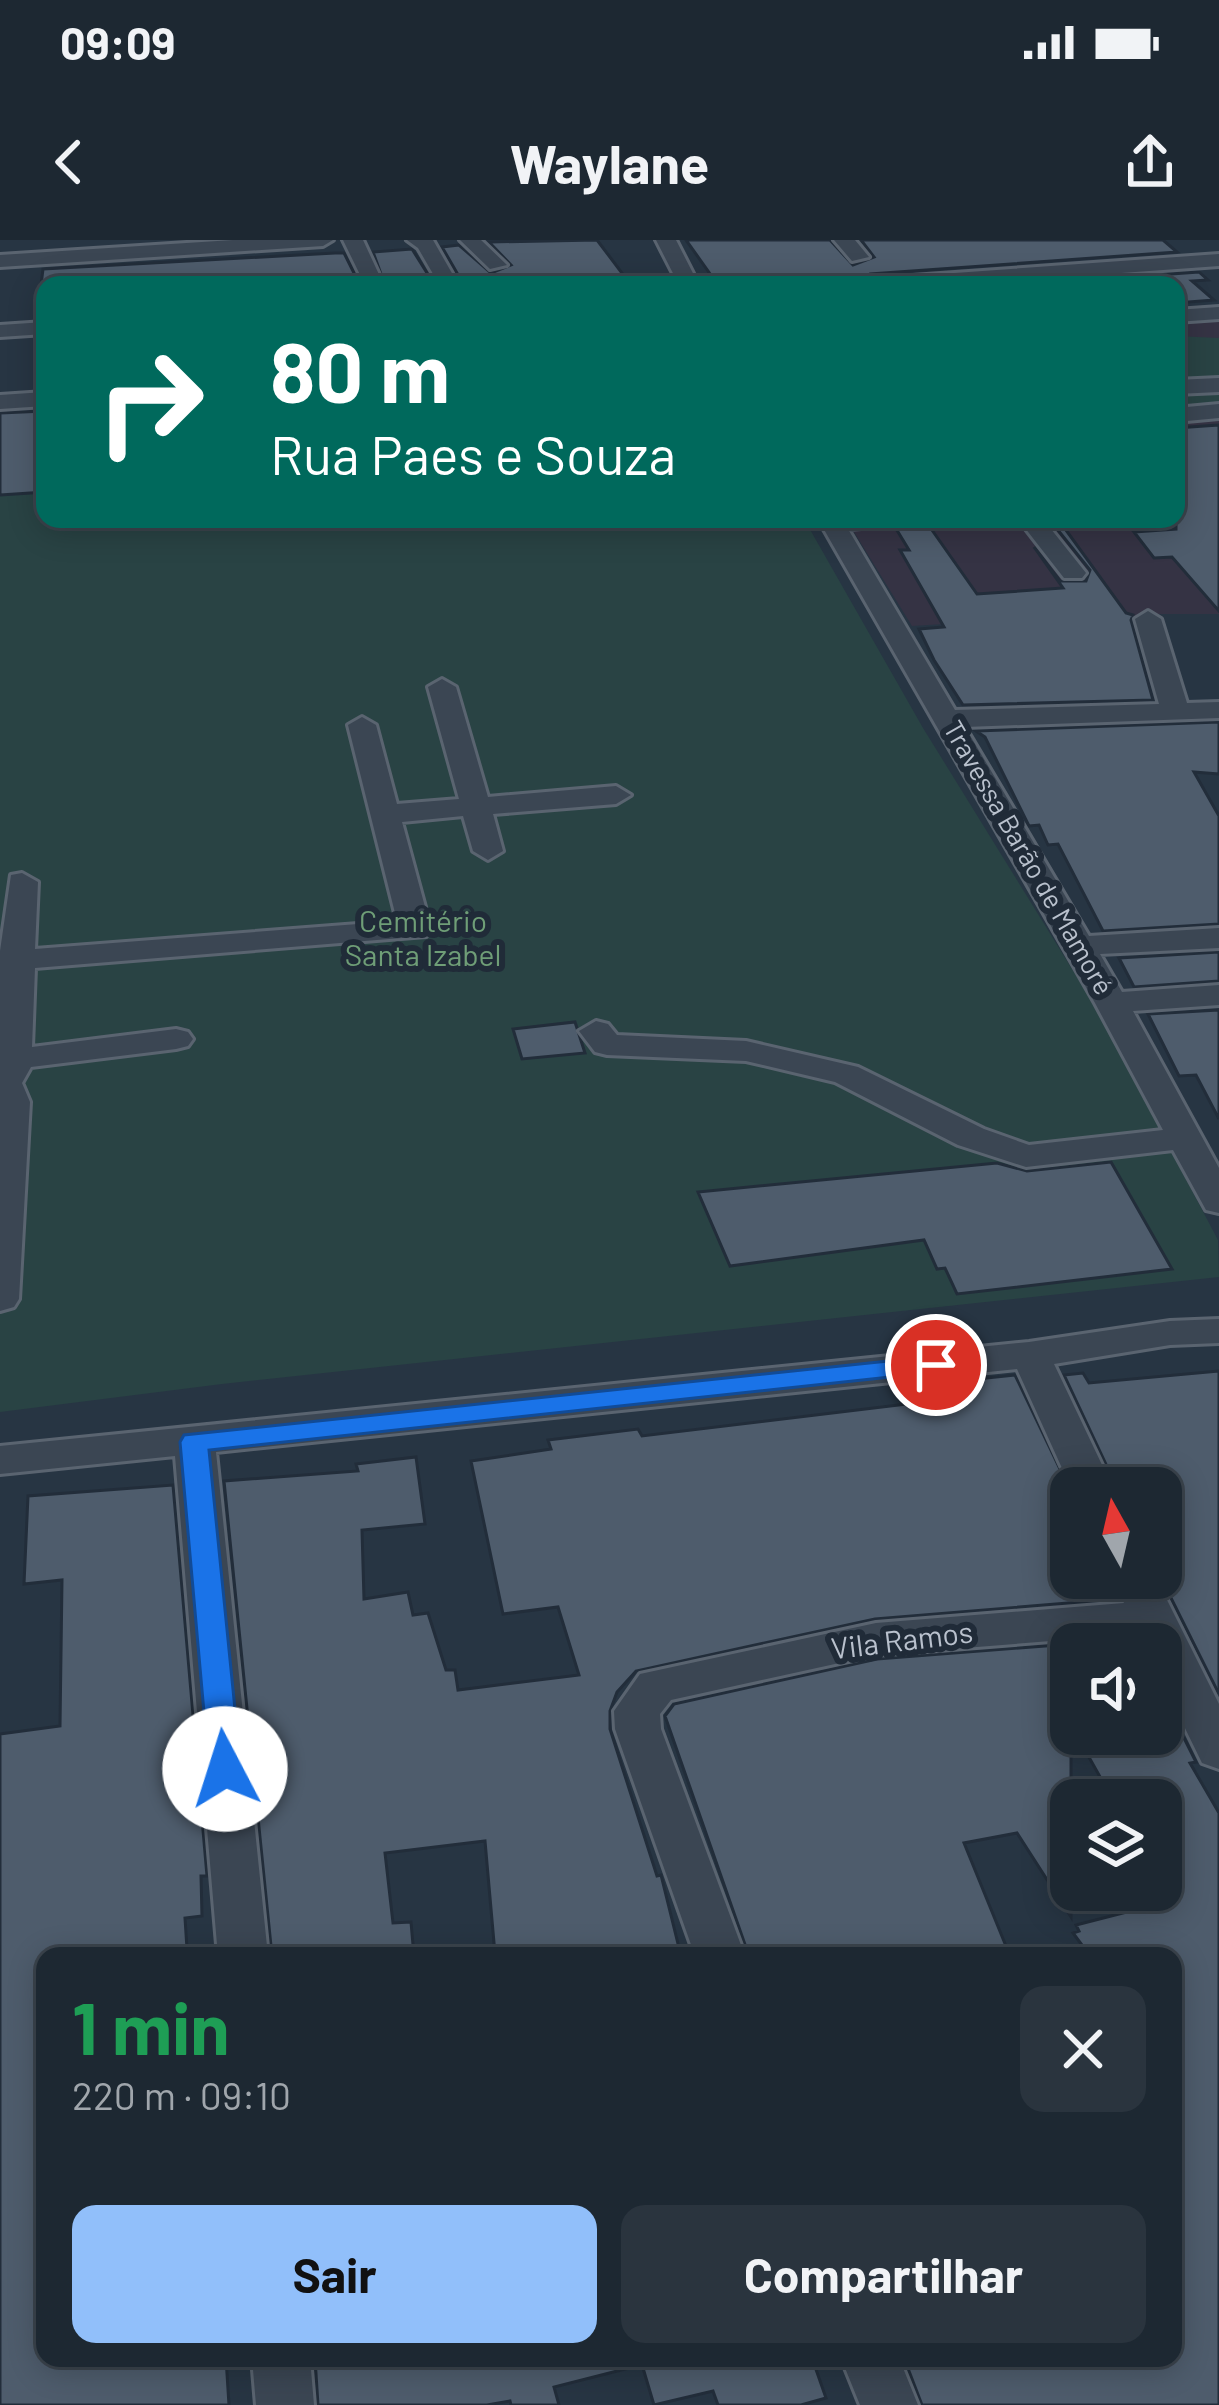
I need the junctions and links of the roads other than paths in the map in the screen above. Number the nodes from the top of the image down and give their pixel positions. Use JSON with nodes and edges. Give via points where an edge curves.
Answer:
{"nodes":[{"id":1,"x":323,"y":240,"type":"edge"},
{"id":2,"x":353,"y":240,"type":"edge"},
{"id":3,"x":417,"y":240,"type":"edge"},
{"id":4,"x":470,"y":240,"type":"edge"},
{"id":5,"x":666,"y":240,"type":"edge"},
{"id":6,"x":844,"y":240,"type":"edge"},
{"id":7,"x":273,"y":242,"type":"edge"},
{"id":8,"x":859,"y":257,"type":"dead end"},
{"id":9,"x":1219,"y":260,"type":"edge"},
{"id":10,"x":0,"y":261,"type":"edge"},
{"id":11,"x":497,"y":265,"type":"dead end"},
{"id":12,"x":442,"y":274,"type":"dead end"},
{"id":13,"x":370,"y":276,"type":"edge"},
{"id":14,"x":684,"y":276,"type":"edge"},
{"id":15,"x":996,"y":276,"type":"edge"},
{"id":16,"x":1219,"y":313,"type":"edge"},
{"id":17,"x":1185,"y":315,"type":"edge"},
{"id":18,"x":36,"y":329,"type":"edge"},
{"id":19,"x":0,"y":331,"type":"edge"},
{"id":20,"x":1185,"y":389,"type":"edge"},
{"id":21,"x":1217,"y":396,"type":"edge"},
{"id":22,"x":36,"y":400,"type":"edge"},
{"id":23,"x":0,"y":402,"type":"edge"},
{"id":24,"x":1185,"y":412,"type":"edge"},
{"id":25,"x":835,"y":528,"type":"edge"},
{"id":26,"x":1037,"y":528,"type":"edge"},
{"id":27,"x":1073,"y":573,"type":"dead end"},
{"id":28,"x":1148,"y":619,"type":"dead end"},
{"id":29,"x":442,"y":687,"type":"dead end"},
{"id":30,"x":1175,"y":709,"type":"junction"},
{"id":31,"x":1219,"y":710,"type":"edge"},
{"id":32,"x":948,"y":719,"type":"junction"},
{"id":33,"x":362,"y":725,"type":"dead end"},
{"id":34,"x":616,"y":795,"type":"dead end"},
{"id":35,"x":477,"y":806,"type":"junction"},
{"id":36,"x":385,"y":814,"type":"junction"},
{"id":37,"x":488,"y":850,"type":"dead end"},
{"id":38,"x":22,"y":882,"type":"dead end"},
{"id":39,"x":1219,"y":938,"type":"edge"},
{"id":40,"x":1078,"y":946,"type":"junction"},
{"id":41,"x":9,"y":960,"type":"edge"},
{"id":42,"x":1219,"y":995,"type":"edge"},
{"id":43,"x":1112,"y":1003,"type":"junction"},
{"id":44,"x":596,"y":1031,"type":"dead end"},
{"id":45,"x":176,"y":1039,"type":"dead end"},
{"id":46,"x":5,"y":1070,"type":"edge"},
{"id":47,"x":1188,"y":1138,"type":"junction"},
{"id":48,"x":1219,"y":1202,"type":"edge"},
{"id":49,"x":0,"y":1299,"type":"edge"},
{"id":50,"x":1219,"y":1314,"type":"edge"},
{"id":51,"x":1219,"y":1331,"type":"edge"},
{"id":52,"x":1170,"y":1333,"type":"junction"},
{"id":53,"x":1029,"y":1355,"type":"junction"},
{"id":54,"x":194,"y":1442,"type":"junction"},
{"id":55,"x":0,"y":1460,"type":"edge"},
{"id":56,"x":1083,"y":1467,"type":"edge"},
{"id":57,"x":1136,"y":1599,"type":"edge"},
{"id":58,"x":1143,"y":1599,"type":"edge"},
{"id":59,"x":1219,"y":1751,"type":"edge"},
{"id":60,"x":242,"y":1947,"type":"edge"},
{"id":61,"x":717,"y":1947,"type":"edge"},
{"id":62,"x":282,"y":2367,"type":"edge"},
{"id":63,"x":874,"y":2367,"type":"edge"},
{"id":64,"x":285,"y":2405,"type":"edge"},
{"id":65,"x":889,"y":2405,"type":"edge"}],
"edges":[{"from":1,"to":7,"type":"street"},
{"from":2,"to":13,"type":"street"},
{"from":3,"to":12,"type":"street"},
{"from":4,"to":11,"type":"street"},
{"from":5,"to":14,"type":"street"},
{"from":6,"to":8,"type":"street"},
{"from":7,"to":10,"type":"street"},
{"from":9,"to":15,"type":"street"},
{"from":16,"to":17,"type":"street"},
{"from":18,"to":19,"type":"street"},
{"from":20,"to":21,"type":"street"},
{"from":21,"to":24,"type":"street"},
{"from":22,"to":23,"type":"street"},
{"from":25,"to":32,"type":"street","name":"Travessa Barão de Mamoré"},
{"from":26,"to":27,"type":"street"},
{"from":28,"to":30,"type":"street"},
{"from":29,"to":35,"type":"street"},
{"from":30,"to":31,"type":"street"},
{"from":30,"to":32,"type":"street"},
{"from":32,"to":40,"type":"street","name":"Travessa Barão de Mamoré"},
{"from":33,"to":36,"type":"street"},
{"from":34,"to":35,"type":"street"},
{"from":35,"to":36,"type":"street"},
{"from":35,"to":37,"type":"street"},
{"from":36,"to":41,"type":"street","via":[[415,928]]},
{"from":38,"to":41,"type":"street"},
{"from":39,"to":40,"type":"street"},
{"from":40,"to":43,"type":"street","name":"Travessa Barão de Mamoré"},
{"from":41,"to":46,"type":"street"},
{"from":42,"to":43,"type":"street"},
{"from":43,"to":47,"type":"street","name":"Travessa Barão de Mamoré"},
{"from":44,"to":47,"type":"street","via":[[608,1045],[746,1051],[846,1074],[1026,1156]]},
{"from":45,"to":46,"type":"street"},
{"from":46,"to":49,"type":"street","via":[[12,1102]]},
{"from":47,"to":48,"type":"street","name":"Travessa Barão de Mamoré"},
{"from":50,"to":52,"type":"street"},
{"from":51,"to":52,"type":"street"},
{"from":52,"to":53,"type":"street"},
{"from":53,"to":54,"type":"street"},
{"from":53,"to":56,"type":"street"},
{"from":54,"to":55,"type":"street"},
{"from":54,"to":60,"type":"street"},
{"from":57,"to":61,"type":"street","name":"Vila Ramos","via":[[876,1639],[656,1686],[637,1711],[638,1730]]},
{"from":58,"to":59,"type":"street"},
{"from":62,"to":64,"type":"street"},
{"from":63,"to":65,"type":"street"}]}
